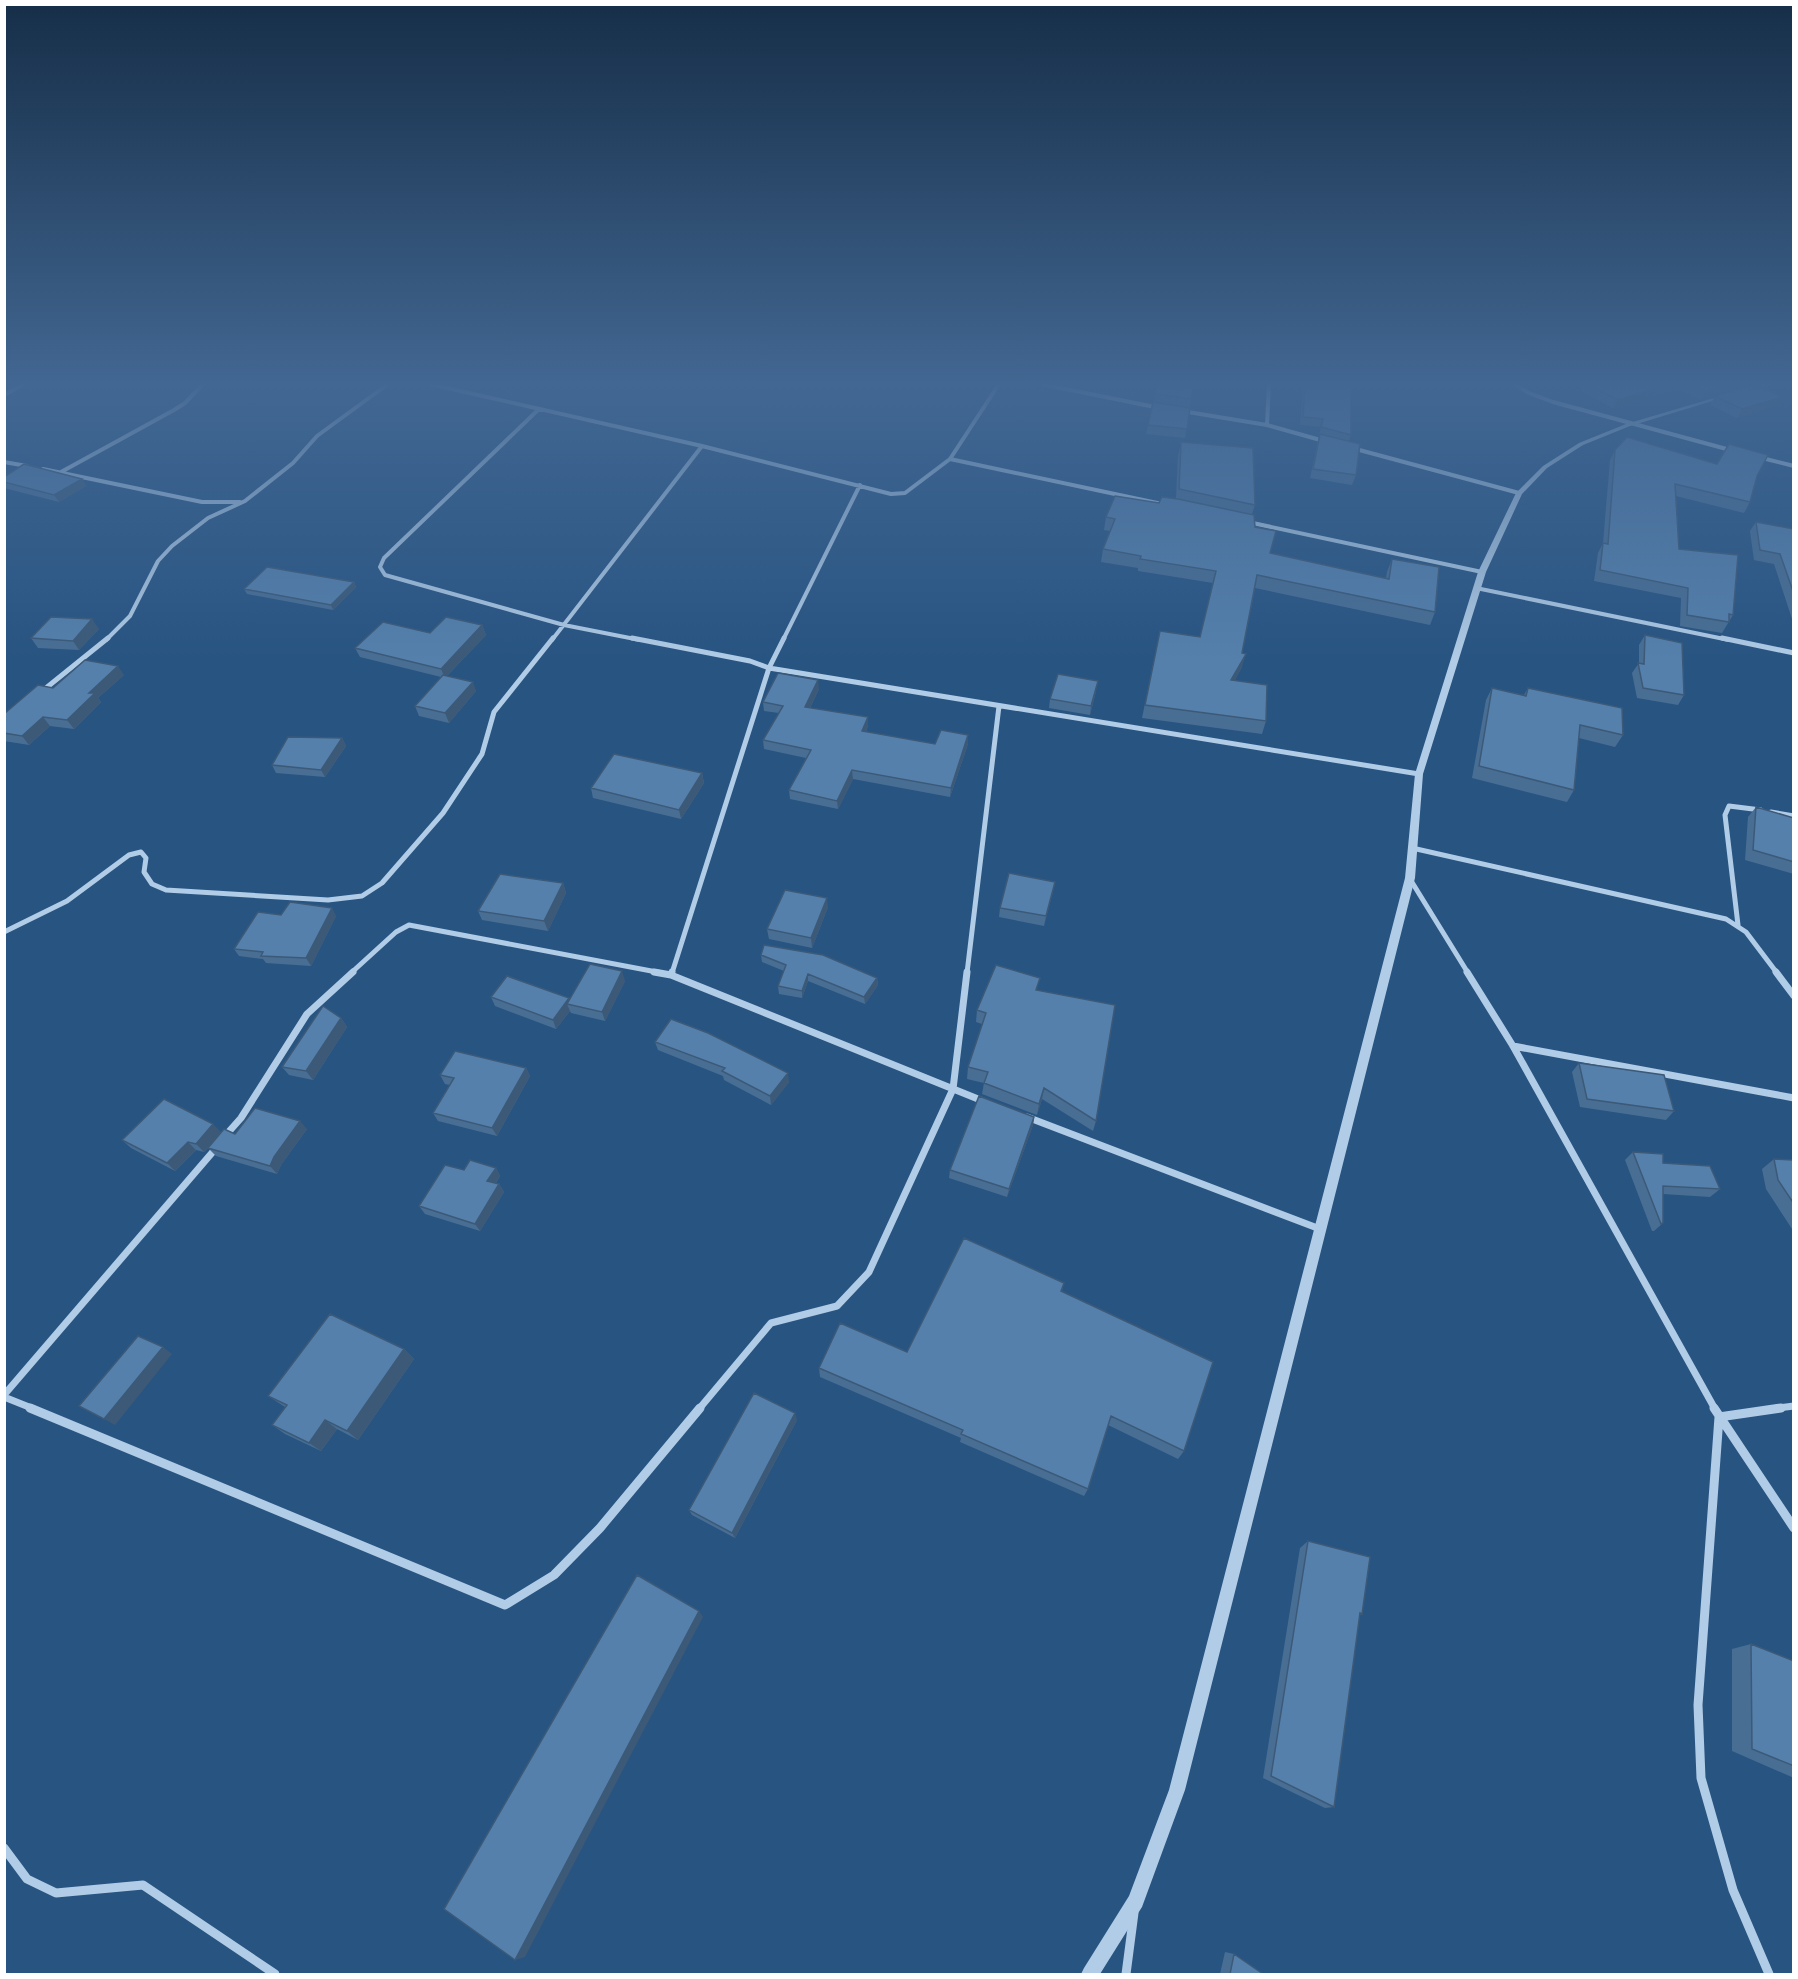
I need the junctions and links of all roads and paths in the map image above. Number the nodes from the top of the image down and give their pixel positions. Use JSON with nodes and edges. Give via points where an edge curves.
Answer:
{"nodes":[{"id":1,"x":77,"y":476,"type":"edge"},
{"id":2,"x":276,"y":476,"type":"edge"},
{"id":3,"x":469,"y":476,"type":"edge"},
{"id":4,"x":679,"y":476,"type":"edge"},
{"id":5,"x":822,"y":476,"type":"edge"},
{"id":6,"x":927,"y":476,"type":"edge"},
{"id":7,"x":1031,"y":476,"type":"edge"},
{"id":8,"x":1457,"y":476,"type":"edge"},
{"id":9,"x":1536,"y":476,"type":"edge"},
{"id":10,"x":860,"y":486,"type":"junction"},
{"id":11,"x":1519,"y":493,"type":"junction"},
{"id":12,"x":245,"y":501,"type":"junction"},
{"id":13,"x":1165,"y":505,"type":"edge"},
{"id":14,"x":1247,"y":522,"type":"edge"},
{"id":15,"x":1482,"y":572,"type":"junction"},
{"id":16,"x":1476,"y":588,"type":"junction"},
{"id":17,"x":564,"y":625,"type":"junction"},
{"id":18,"x":1794,"y":653,"type":"edge"},
{"id":19,"x":769,"y":668,"type":"junction"},
{"id":20,"x":33,"y":698,"type":"edge"},
{"id":21,"x":999,"y":706,"type":"junction"},
{"id":22,"x":1419,"y":774,"type":"junction"},
{"id":23,"x":1794,"y":816,"type":"edge"},
{"id":24,"x":1411,"y":848,"type":"junction"},
{"id":25,"x":1410,"y":878,"type":"junction"},
{"id":26,"x":1738,"y":925,"type":"junction"},
{"id":27,"x":4,"y":932,"type":"edge"},
{"id":28,"x":671,"y":975,"type":"junction"},
{"id":29,"x":1794,"y":996,"type":"edge"},
{"id":30,"x":1513,"y":1046,"type":"junction"},
{"id":31,"x":953,"y":1089,"type":"junction"},
{"id":32,"x":1794,"y":1098,"type":"edge"},
{"id":33,"x":987,"y":1102,"type":"edge"},
{"id":34,"x":1020,"y":1114,"type":"edge"},
{"id":35,"x":1320,"y":1229,"type":"junction"},
{"id":36,"x":4,"y":1396,"type":"edge"},
{"id":37,"x":1794,"y":1406,"type":"edge"},
{"id":38,"x":1719,"y":1417,"type":"junction"},
{"id":39,"x":1794,"y":1528,"type":"edge"},
{"id":40,"x":4,"y":1848,"type":"edge"},
{"id":41,"x":1136,"y":1901,"type":"junction"},
{"id":42,"x":275,"y":1974,"type":"edge"},
{"id":43,"x":1090,"y":1974,"type":"edge"},
{"id":44,"x":1126,"y":1974,"type":"edge"},
{"id":45,"x":1769,"y":1974,"type":"edge"}],
"edges":[{"from":1,"to":12,"type":"street","via":[[202,502]]},
{"from":2,"to":12,"type":"street"},
{"from":3,"to":17,"type":"street","via":[[384,558],[380,567],[386,575]]},
{"from":4,"to":17,"type":"street"},
{"from":5,"to":10,"type":"street"},
{"from":6,"to":10,"type":"street","via":[[905,493],[891,494]]},
{"from":7,"to":13,"type":"street"},
{"from":8,"to":11,"type":"street"},
{"from":9,"to":11,"type":"street"},
{"from":10,"to":19,"type":"street"},
{"from":11,"to":15,"type":"street"},
{"from":12,"to":20,"type":"street","via":[[208,518],[172,546],[158,561],[130,616]]},
{"from":14,"to":15,"type":"street"},
{"from":15,"to":16,"type":"street"},
{"from":16,"to":18,"type":"street"},
{"from":16,"to":22,"type":"street"},
{"from":17,"to":19,"type":"street"},
{"from":17,"to":27,"type":"street","via":[[494,712],[482,754],[443,813],[382,883],[362,896],[328,900],[166,890],[152,884],[144,872],[146,858],[141,852],[129,855],[67,901]]},
{"from":19,"to":21,"type":"street"},
{"from":19,"to":28,"type":"street"},
{"from":21,"to":22,"type":"street"},
{"from":21,"to":31,"type":"street"},
{"from":22,"to":24,"type":"street"},
{"from":23,"to":26,"type":"street","via":[[1729,806],[1725,815]]},
{"from":24,"to":25,"type":"street"},
{"from":24,"to":26,"type":"street","via":[[1726,919]]},
{"from":25,"to":30,"type":"street"},
{"from":25,"to":35,"type":"street"},
{"from":26,"to":29,"type":"street"},
{"from":28,"to":31,"type":"street"},
{"from":28,"to":36,"type":"street","via":[[428,927],[409,925],[396,932],[307,1014],[241,1118]]},
{"from":30,"to":32,"type":"street"},
{"from":30,"to":38,"type":"street"},
{"from":31,"to":33,"type":"street"},
{"from":31,"to":36,"type":"street","via":[[869,1272],[837,1306],[771,1323],[600,1528],[554,1575],[505,1605]]},
{"from":34,"to":35,"type":"street"},
{"from":35,"to":41,"type":"street","via":[[1177,1790]]},
{"from":37,"to":38,"type":"street"},
{"from":38,"to":39,"type":"street"},
{"from":38,"to":45,"type":"street","via":[[1698,1705],[1701,1778],[1733,1890]]},
{"from":40,"to":42,"type":"street","via":[[27,1879],[56,1893],[143,1885]]},
{"from":41,"to":43,"type":"street"},
{"from":41,"to":44,"type":"street"}]}
